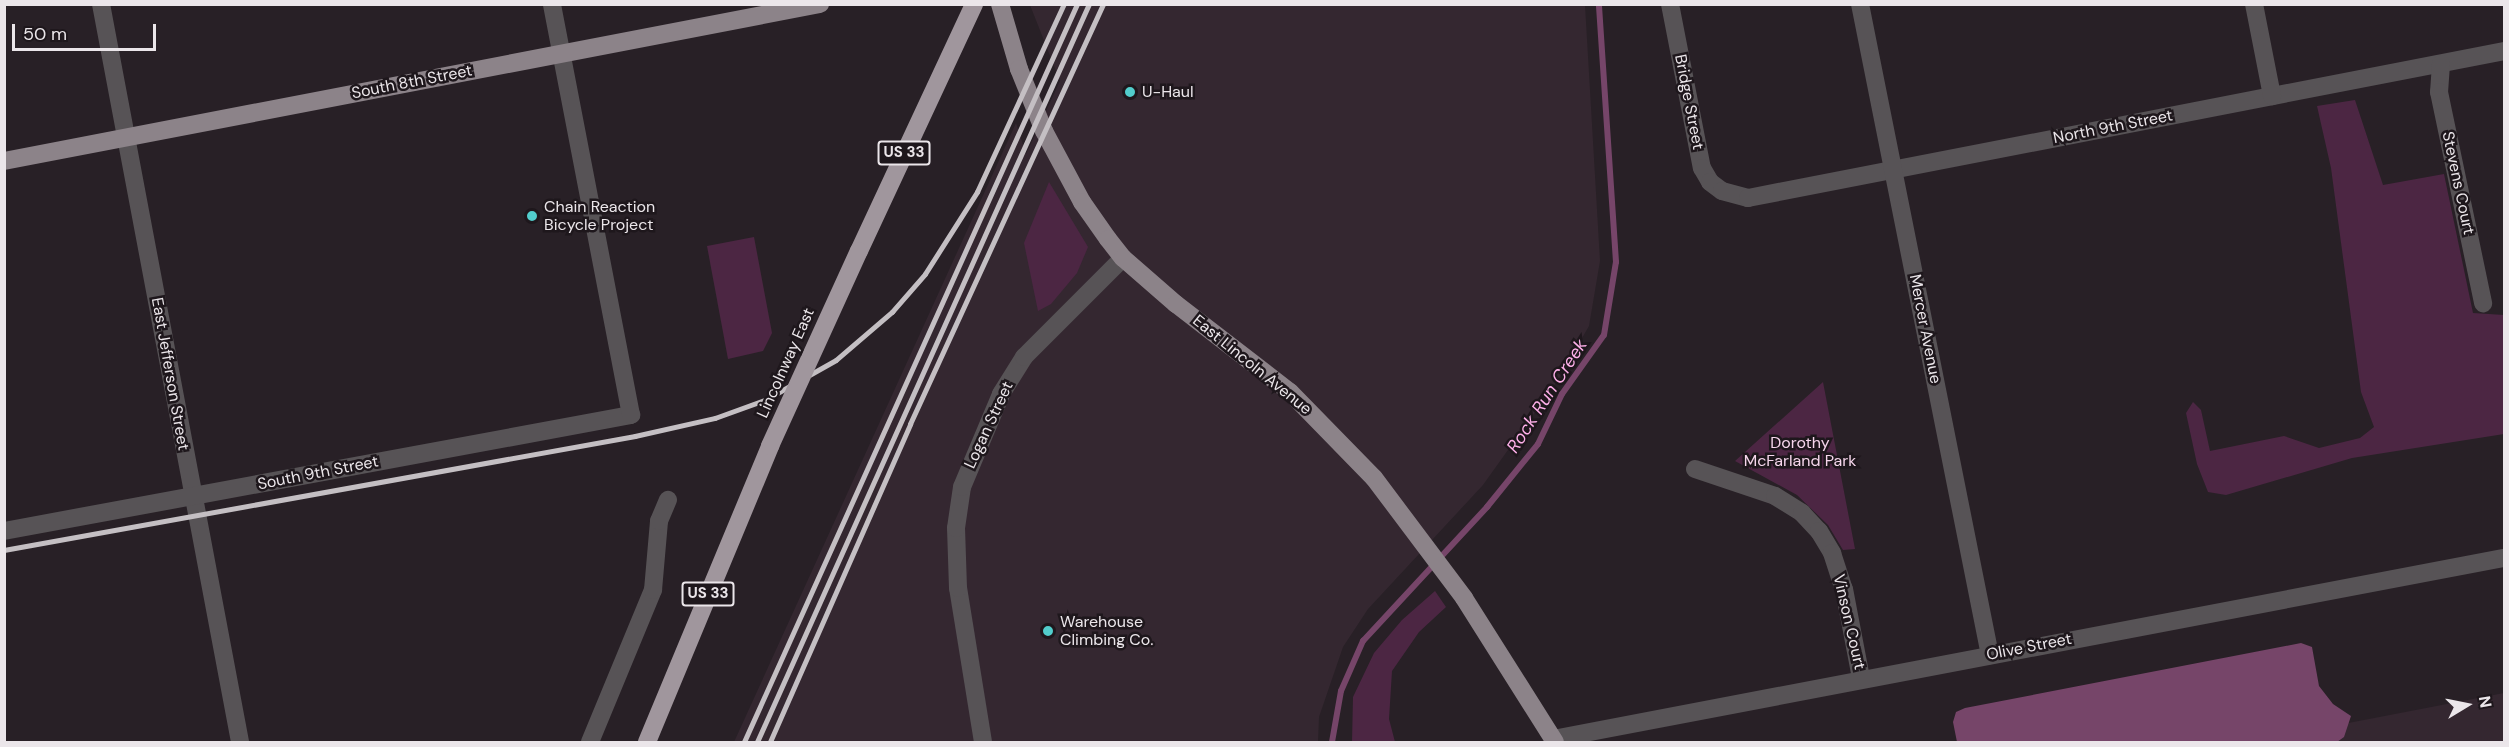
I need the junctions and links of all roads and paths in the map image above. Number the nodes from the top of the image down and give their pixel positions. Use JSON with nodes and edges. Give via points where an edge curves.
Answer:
{"nodes":[{"id":1,"x":101,"y":4,"type":"edge"},
{"id":2,"x":552,"y":4,"type":"edge"},
{"id":3,"x":820,"y":4,"type":"edge"},
{"id":4,"x":974,"y":4,"type":"edge"},
{"id":5,"x":1000,"y":4,"type":"edge"},
{"id":6,"x":1670,"y":4,"type":"edge"},
{"id":7,"x":1860,"y":4,"type":"edge"},
{"id":8,"x":2254,"y":4,"type":"edge"},
{"id":9,"x":2505,"y":51,"type":"edge"},
{"id":10,"x":562,"y":53,"type":"junction"},
{"id":11,"x":2441,"y":63,"type":"junction"},
{"id":12,"x":2272,"y":96,"type":"junction"},
{"id":13,"x":126,"y":138,"type":"junction"},
{"id":14,"x":4,"y":161,"type":"edge"},
{"id":15,"x":1894,"y":171,"type":"junction"},
{"id":16,"x":1722,"y":191,"type":"joint"},
{"id":17,"x":1123,"y":258,"type":"junction"},
{"id":18,"x":2483,"y":303,"type":"dead end"},
{"id":19,"x":1695,"y":470,"type":"dead end"},
{"id":20,"x":193,"y":496,"type":"junction"},
{"id":21,"x":668,"y":500,"type":"dead end"},
{"id":22,"x":4,"y":531,"type":"edge"},
{"id":23,"x":2505,"y":558,"type":"edge"},
{"id":24,"x":1989,"y":654,"type":"junction"},
{"id":25,"x":1861,"y":678,"type":"junction"},
{"id":26,"x":1554,"y":741,"type":"edge"},
{"id":27,"x":240,"y":742,"type":"edge"},
{"id":28,"x":590,"y":742,"type":"edge"},
{"id":29,"x":647,"y":742,"type":"edge"},
{"id":30,"x":983,"y":742,"type":"edge"}],
"edges":[{"from":1,"to":13,"type":"street","name":"East Jefferson Street"},
{"from":2,"to":10,"type":"street"},
{"from":3,"to":10,"type":"main road","name":"South 8th Street"},
{"from":4,"to":29,"type":"highway","name":"Lincolnway East","number":"US 33","bridge":true,"via":[[770,446]]},
{"from":5,"to":17,"type":"main road","name":"East Lincoln Avenue","via":[[1019,69],[1044,131],[1082,202]]},
{"from":6,"to":16,"type":"street","name":"Bridge Street","via":[[1702,168],[1710,183]]},
{"from":7,"to":15,"type":"street","name":"Mercer Avenue"},
{"from":8,"to":12,"type":"street"},
{"from":9,"to":11,"type":"street","name":"North 9th Street"},
{"from":10,"to":13,"type":"main road","name":"South 8th Street"},
{"from":10,"to":20,"type":"street","name":"South 9th Street","via":[[631,415]]},
{"from":11,"to":12,"type":"street","name":"North 9th Street"},
{"from":11,"to":18,"type":"street","name":"Stevens Court","via":[[2439,92]]},
{"from":12,"to":15,"type":"street","name":"North 9th Street"},
{"from":13,"to":14,"type":"main road","name":"South 8th Street"},
{"from":13,"to":20,"type":"street","name":"East Jefferson Street"},
{"from":15,"to":16,"type":"street","name":"North 9th Street","via":[[1763,197],[1736,197]]},
{"from":15,"to":24,"type":"street","name":"Mercer Avenue"},
{"from":17,"to":26,"type":"main road","name":"East Lincoln Avenue","via":[[1290,392],[1333,433],[1412,525],[1464,598]]},
{"from":17,"to":30,"type":"street","name":"Logan Street","via":[[1024,357],[996,404],[962,487],[956,528],[957,576]]},
{"from":19,"to":25,"type":"street","name":"Vinson Court","via":[[1775,496],[1802,513],[1819,531],[1832,553],[1844,589]]},
{"from":20,"to":22,"type":"street","name":"South 9th Street"},
{"from":20,"to":27,"type":"street","name":"East Jefferson Street"},
{"from":21,"to":28,"type":"street","via":[[659,521],[653,590]]},
{"from":23,"to":24,"type":"street","name":"Olive Street"},
{"from":24,"to":25,"type":"street","name":"Olive Street"},
{"from":25,"to":26,"type":"street","name":"Olive Street"}]}
